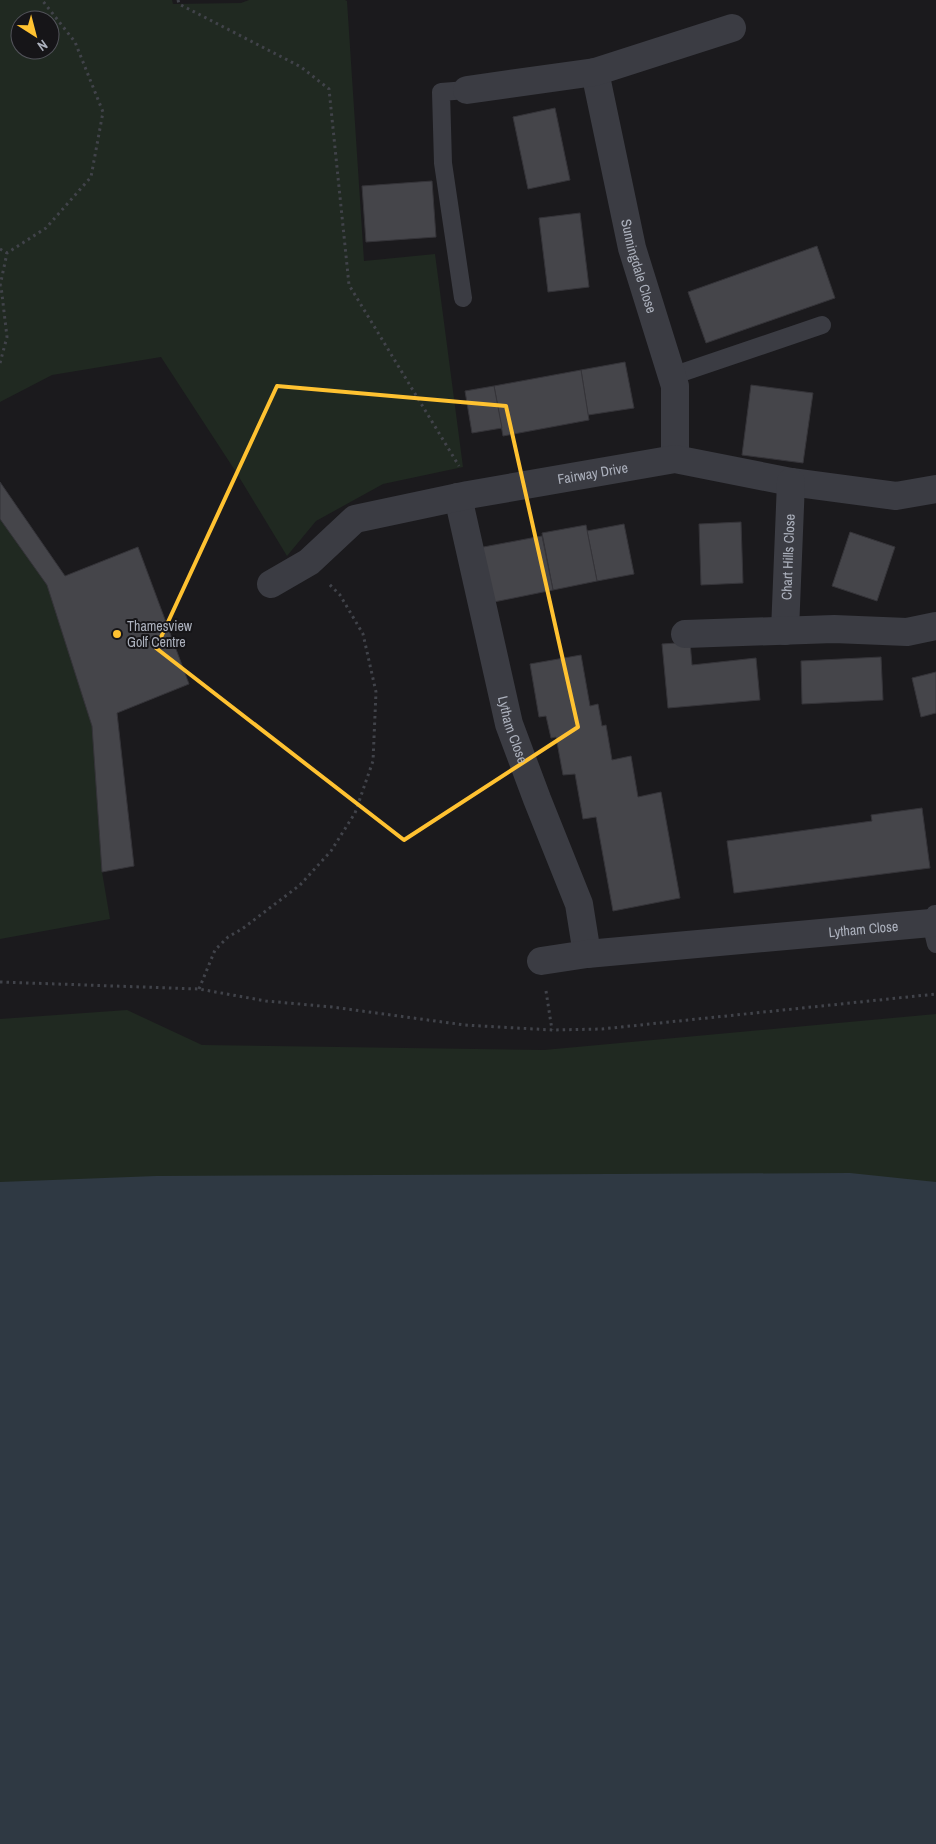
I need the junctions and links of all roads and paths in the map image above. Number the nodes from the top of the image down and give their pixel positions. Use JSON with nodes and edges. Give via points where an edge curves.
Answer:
{"nodes":[{"id":1,"x":42,"y":0,"type":"edge"},
{"id":2,"x":178,"y":0,"type":"edge"},
{"id":3,"x":732,"y":28,"type":"dead end"},
{"id":4,"x":595,"y":72,"type":"junction"},
{"id":5,"x":467,"y":90,"type":"joint"},
{"id":6,"x":0,"y":249,"type":"edge"},
{"id":7,"x":7,"y":253,"type":"junction"},
{"id":8,"x":0,"y":286,"type":"edge"},
{"id":9,"x":463,"y":298,"type":"dead end"},
{"id":10,"x":822,"y":325,"type":"dead end"},
{"id":11,"x":0,"y":362,"type":"edge"},
{"id":12,"x":672,"y":376,"type":"junction"},
{"id":13,"x":675,"y":459,"type":"junction"},
{"id":14,"x":792,"y":482,"type":"junction"},
{"id":15,"x":460,"y":484,"type":"junction"},
{"id":16,"x":936,"y":489,"type":"edge"},
{"id":17,"x":309,"y":562,"type":"junction"},
{"id":18,"x":271,"y":584,"type":"dead end"},
{"id":19,"x":936,"y":626,"type":"edge"},
{"id":20,"x":785,"y":631,"type":"junction"},
{"id":21,"x":685,"y":634,"type":"dead end"},
{"id":22,"x":934,"y":926,"type":"edge"},
{"id":23,"x":587,"y":954,"type":"junction"},
{"id":24,"x":541,"y":961,"type":"joint"},
{"id":25,"x":0,"y":982,"type":"edge"},
{"id":26,"x":199,"y":988,"type":"junction"},
{"id":27,"x":936,"y":994,"type":"edge"},
{"id":28,"x":552,"y":1030,"type":"junction"}],
"edges":[{"from":1,"to":7,"type":"path","via":[[75,42],[103,112],[91,177],[46,228]]},
{"from":2,"to":15,"type":"path","via":[[179,4],[301,67],[329,89],[349,285]]},
{"from":3,"to":4,"type":"street"},
{"from":4,"to":5,"type":"street"},
{"from":4,"to":12,"type":"street","name":"Sunningdale Close","via":[[632,248]]},
{"from":5,"to":9,"type":"lane","via":[[441,92],[443,163]]},
{"from":6,"to":7,"type":"path"},
{"from":7,"to":8,"type":"path"},
{"from":8,"to":11,"type":"path","via":[[7,337]]},
{"from":10,"to":12,"type":"lane"},
{"from":12,"to":13,"type":"street","name":"Sunningdale Close","via":[[675,386]]},
{"from":13,"to":14,"type":"street","name":"Fairway Drive"},
{"from":13,"to":15,"type":"street","name":"Fairway Drive"},
{"from":14,"to":16,"type":"street","name":"Fairway Drive","via":[[896,496]]},
{"from":14,"to":20,"type":"street","name":"Chart Hills Close"},
{"from":15,"to":17,"type":"street","name":"Fairway Drive","via":[[355,519]]},
{"from":15,"to":23,"type":"street","name":"Lytham Close","via":[[509,724],[579,904]]},
{"from":17,"to":18,"type":"street","name":"Fairway Drive"},
{"from":17,"to":26,"type":"path","via":[[340,595],[363,634],[376,692],[372,762],[355,813],[331,851],[300,885],[215,950]]},
{"from":19,"to":20,"type":"street","via":[[907,632]]},
{"from":20,"to":21,"type":"street"},
{"from":22,"to":23,"type":"street","name":"Lytham Close"},
{"from":23,"to":24,"type":"street","name":"Lytham Close"},
{"from":24,"to":28,"type":"path"},
{"from":25,"to":26,"type":"path"},
{"from":26,"to":28,"type":"path","via":[[266,1001],[465,1025]]},
{"from":27,"to":28,"type":"path","via":[[602,1028]]}]}
